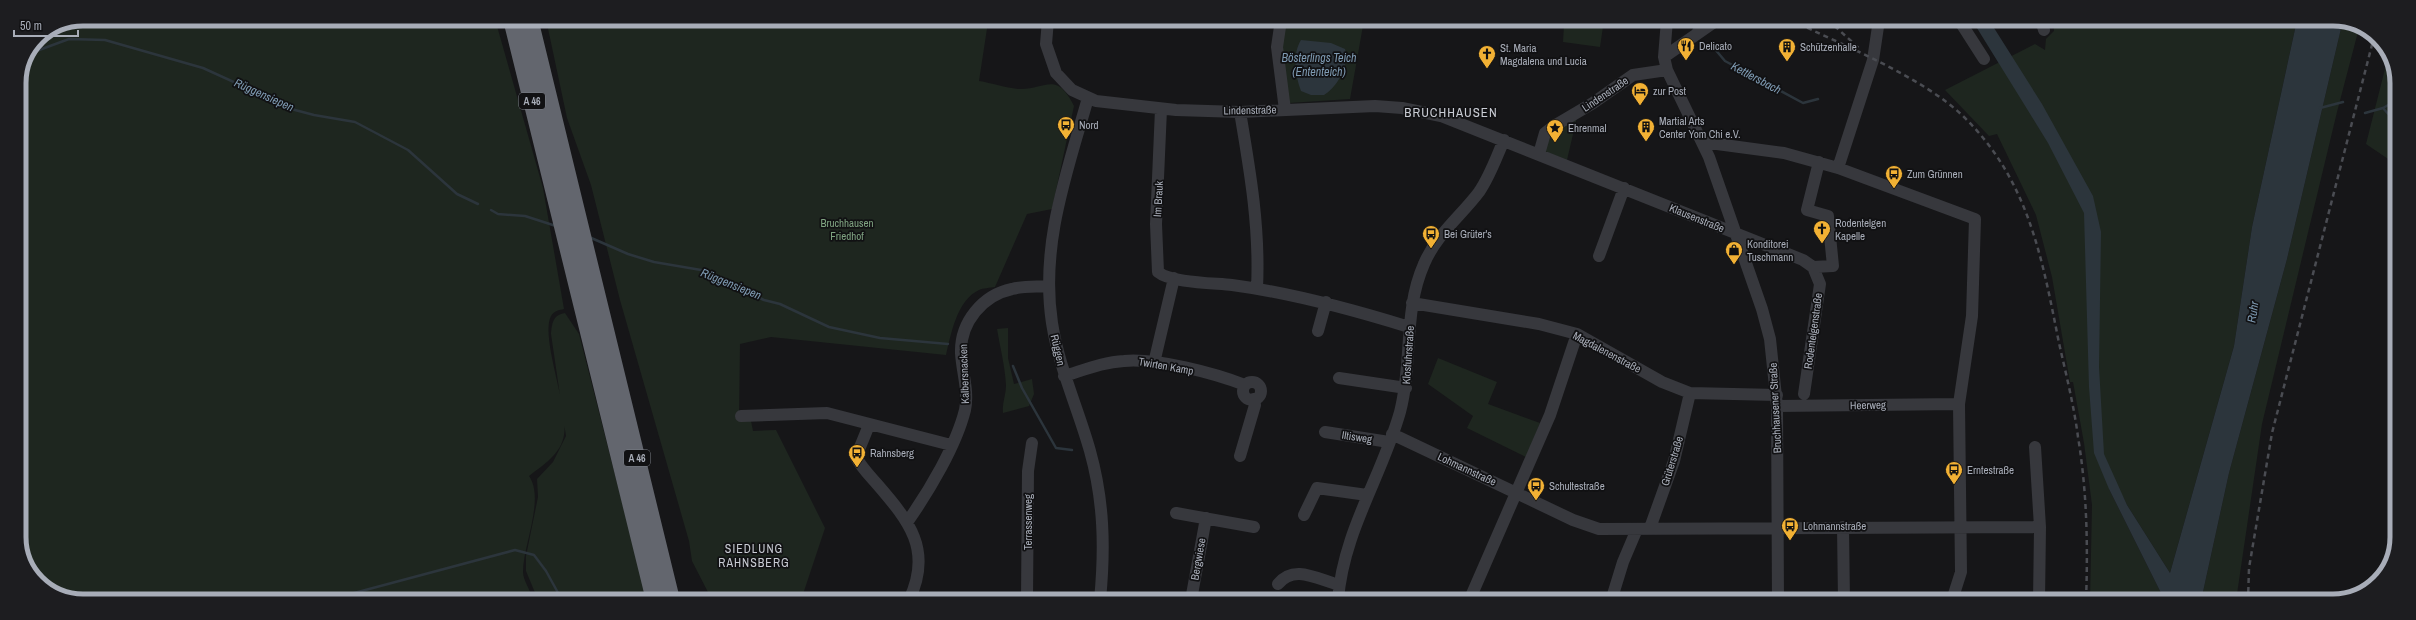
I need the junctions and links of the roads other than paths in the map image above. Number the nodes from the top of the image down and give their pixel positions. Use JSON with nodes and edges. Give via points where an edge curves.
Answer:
{"nodes":[{"id":1,"x":514,"y":26,"type":"edge"},
{"id":2,"x":530,"y":26,"type":"edge"},
{"id":3,"x":1048,"y":26,"type":"edge"},
{"id":4,"x":1280,"y":26,"type":"edge"},
{"id":5,"x":1667,"y":26,"type":"edge"},
{"id":6,"x":1708,"y":26,"type":"edge"},
{"id":7,"x":1878,"y":26,"type":"edge"},
{"id":8,"x":1963,"y":26,"type":"edge"},
{"id":9,"x":1664,"y":57,"type":"junction"},
{"id":10,"x":1984,"y":59,"type":"dead end"},
{"id":11,"x":1668,"y":70,"type":"junction"},
{"id":12,"x":1088,"y":98,"type":"junction"},
{"id":13,"x":1162,"y":109,"type":"junction"},
{"id":14,"x":1285,"y":110,"type":"junction"},
{"id":15,"x":1240,"y":112,"type":"junction"},
{"id":16,"x":1504,"y":140,"type":"junction"},
{"id":17,"x":1702,"y":142,"type":"junction"},
{"id":18,"x":1539,"y":154,"type":"junction"},
{"id":19,"x":1819,"y":162,"type":"junction"},
{"id":20,"x":1838,"y":168,"type":"junction"},
{"id":21,"x":560,"y":181,"type":"junction"},
{"id":22,"x":1624,"y":188,"type":"junction"},
{"id":23,"x":1737,"y":234,"type":"junction"},
{"id":24,"x":1599,"y":256,"type":"dead end"},
{"id":25,"x":1813,"y":267,"type":"junction"},
{"id":26,"x":1174,"y":278,"type":"junction"},
{"id":27,"x":1049,"y":286,"type":"junction"},
{"id":28,"x":1257,"y":288,"type":"junction"},
{"id":29,"x":1326,"y":302,"type":"junction"},
{"id":30,"x":1412,"y":303,"type":"junction"},
{"id":31,"x":594,"y":318,"type":"junction"},
{"id":32,"x":1409,"y":327,"type":"junction"},
{"id":33,"x":1318,"y":331,"type":"dead end"},
{"id":34,"x":1577,"y":334,"type":"junction"},
{"id":35,"x":1154,"y":363,"type":"junction"},
{"id":36,"x":1064,"y":376,"type":"junction"},
{"id":37,"x":1339,"y":378,"type":"dead end"},
{"id":38,"x":1406,"y":388,"type":"junction"},
{"id":39,"x":1690,"y":393,"type":"junction"},
{"id":40,"x":1804,"y":394,"type":"dead end"},
{"id":41,"x":1777,"y":400,"type":"junction"},
{"id":42,"x":1959,"y":404,"type":"junction"},
{"id":43,"x":742,"y":416,"type":"dead end"},
{"id":44,"x":869,"y":425,"type":"junction"},
{"id":45,"x":1326,"y":432,"type":"dead end"},
{"id":46,"x":1391,"y":438,"type":"junction"},
{"id":47,"x":1032,"y":443,"type":"dead end"},
{"id":48,"x":951,"y":445,"type":"junction"},
{"id":49,"x":2036,"y":447,"type":"dead end"},
{"id":50,"x":1240,"y":456,"type":"dead end"},
{"id":51,"x":1517,"y":492,"type":"junction"},
{"id":52,"x":1367,"y":495,"type":"junction"},
{"id":53,"x":1176,"y":513,"type":"dead end"},
{"id":54,"x":1304,"y":515,"type":"dead end"},
{"id":55,"x":1206,"y":518,"type":"junction"},
{"id":56,"x":908,"y":521,"type":"junction"},
{"id":57,"x":1960,"y":526,"type":"junction"},
{"id":58,"x":1254,"y":527,"type":"dead end"},
{"id":59,"x":1779,"y":527,"type":"junction"},
{"id":60,"x":1843,"y":527,"type":"junction"},
{"id":61,"x":2040,"y":527,"type":"junction"},
{"id":62,"x":1650,"y":528,"type":"junction"},
{"id":63,"x":1637,"y":529,"type":"junction"},
{"id":64,"x":1278,"y":584,"type":"dead end"},
{"id":65,"x":1339,"y":585,"type":"junction"},
{"id":66,"x":654,"y":594,"type":"edge"},
{"id":67,"x":669,"y":594,"type":"edge"},
{"id":68,"x":912,"y":594,"type":"edge"},
{"id":69,"x":1028,"y":594,"type":"edge"},
{"id":70,"x":1100,"y":594,"type":"edge"},
{"id":71,"x":1192,"y":594,"type":"edge"},
{"id":72,"x":1338,"y":594,"type":"edge"},
{"id":73,"x":1472,"y":594,"type":"edge"},
{"id":74,"x":1613,"y":594,"type":"edge"},
{"id":75,"x":1778,"y":594,"type":"edge"},
{"id":76,"x":1844,"y":594,"type":"edge"},
{"id":77,"x":1954,"y":594,"type":"dead end"},
{"id":78,"x":2039,"y":594,"type":"edge"}],
"edges":[{"from":1,"to":21,"type":"highway","number":"A 46"},
{"from":2,"to":21,"type":"highway","number":"A 46"},
{"from":3,"to":12,"type":"street","name":"Lindenstraße","via":[[1046,44],[1055,71],[1066,84]]},
{"from":4,"to":14,"type":"street","via":[[1277,47]]},
{"from":5,"to":9,"type":"street","name":"Bruchhausener Straße"},
{"from":6,"to":9,"type":"street"},
{"from":7,"to":20,"type":"street","via":[[1873,60]]},
{"from":8,"to":10,"type":"street"},
{"from":9,"to":11,"type":"street","name":"Bruchhausener Straße"},
{"from":11,"to":17,"type":"street","name":"Bruchhausener Straße"},
{"from":11,"to":18,"type":"street","name":"Lindenstraße","via":[[1633,75],[1594,103],[1554,126],[1545,133]]},
{"from":12,"to":13,"type":"street","name":"Lindenstraße","via":[[1113,104]]},
{"from":12,"to":27,"type":"street","name":"Rüggen","via":[[1052,228]]},
{"from":13,"to":15,"type":"street","name":"Lindenstraße"},
{"from":13,"to":26,"type":"street","name":"Im Brauk","via":[[1156,267],[1161,275]]},
{"from":14,"to":15,"type":"street","name":"Lindenstraße"},
{"from":14,"to":16,"type":"street","name":"Lindenstraße","via":[[1375,106],[1402,108],[1441,116]]},
{"from":15,"to":28,"type":"street","via":[[1257,223]]},
{"from":16,"to":18,"type":"street","name":"Klausenstraße"},
{"from":16,"to":30,"type":"street","name":"Klosfuhrstraße","via":[[1489,176],[1478,193],[1432,249],[1416,282]]},
{"from":17,"to":19,"type":"street","via":[[1784,153]]},
{"from":17,"to":23,"type":"street","name":"Bruchhausener Straße"},
{"from":18,"to":22,"type":"street","name":"Klausenstraße"},
{"from":19,"to":20,"type":"street"},
{"from":19,"to":25,"type":"street","via":[[1807,210],[1828,216],[1833,266]]},
{"from":20,"to":42,"type":"street","via":[[1975,219],[1972,316]]},
{"from":21,"to":31,"type":"highway","number":"A 46"},
{"from":22,"to":23,"type":"street","name":"Klausenstraße"},
{"from":22,"to":24,"type":"street"},
{"from":23,"to":25,"type":"street","name":"Klausenstraße","via":[[1803,260]]},
{"from":23,"to":41,"type":"street","name":"Bruchhausener Straße","via":[[1770,339]]},
{"from":25,"to":40,"type":"street","name":"Rodentelgenstraße","via":[[1820,284]]},
{"from":26,"to":28,"type":"street","name":"Im Brauk"},
{"from":26,"to":35,"type":"street"},
{"from":27,"to":36,"type":"street","name":"Rüggen","via":[[1052,323]]},
{"from":27,"to":48,"type":"street","name":"Kalbersnacken","via":[[1001,292],[985,302],[970,319],[962,346],[966,403]]},
{"from":28,"to":29,"type":"street","name":"Im Brauk"},
{"from":29,"to":32,"type":"street","name":"Im Brauk"},
{"from":29,"to":33,"type":"street"},
{"from":30,"to":32,"type":"street","name":"Klosfuhrstraße"},
{"from":30,"to":34,"type":"street","name":"Magdalenenstraße","via":[[1538,324]]},
{"from":31,"to":66,"type":"highway","number":"A 46"},
{"from":31,"to":67,"type":"highway","number":"A 46"},
{"from":32,"to":38,"type":"street","name":"Klosfuhrstraße"},
{"from":34,"to":39,"type":"street","name":"Magdalenenstraße","via":[[1662,382]]},
{"from":34,"to":51,"type":"street","via":[[1558,394]]},
{"from":35,"to":36,"type":"street","name":"Twirten Kamp","via":[[1134,360],[1112,362]]},
{"from":35,"to":50,"type":"street","name":"Twirten Kamp","via":[[1212,374],[1245,385],[1253,382],[1260,386],[1259,396],[1254,399],[1255,405]]},
{"from":36,"to":70,"type":"street","name":"Rüggen","via":[[1090,450],[1101,499],[1104,548]]},
{"from":37,"to":38,"type":"street"},
{"from":38,"to":46,"type":"street","name":"Klosfuhrstraße"},
{"from":39,"to":41,"type":"street","name":"Magdalenenstraße"},
{"from":39,"to":62,"type":"street","name":"Grüterstraße","via":[[1674,461]]},
{"from":41,"to":42,"type":"street","name":"Heerweg"},
{"from":41,"to":59,"type":"street","name":"Bruchhausener Straße"},
{"from":42,"to":57,"type":"street"},
{"from":43,"to":44,"type":"street","via":[[822,413]]},
{"from":44,"to":48,"type":"street"},
{"from":44,"to":56,"type":"street","via":[[856,457]]},
{"from":45,"to":46,"type":"street","name":"Iltisweg"},
{"from":46,"to":51,"type":"street","name":"Lohmannstraße"},
{"from":46,"to":52,"type":"street","name":"Klosfuhrstraße"},
{"from":47,"to":69,"type":"street","name":"Terrassenweg","via":[[1028,471]]},
{"from":48,"to":56,"type":"street","name":"Kalbersnacken","via":[[930,490]]},
{"from":49,"to":61,"type":"street"},
{"from":51,"to":63,"type":"street","name":"Lohmannstraße","via":[[1586,526],[1599,529]]},
{"from":51,"to":73,"type":"street"},
{"from":52,"to":54,"type":"street","via":[[1317,488]]},
{"from":52,"to":65,"type":"street","name":"Klosfuhrstraße","via":[[1347,547]]},
{"from":53,"to":55,"type":"street"},
{"from":55,"to":58,"type":"street"},
{"from":55,"to":71,"type":"street","name":"Bergwiese"},
{"from":56,"to":68,"type":"street","via":[[915,538],[918,563],[917,579]]},
{"from":57,"to":60,"type":"street","name":"Lohmannstraße"},
{"from":57,"to":61,"type":"street","name":"Lohmannstraße"},
{"from":57,"to":77,"type":"street","via":[[1961,572]]},
{"from":59,"to":60,"type":"street","name":"Lohmannstraße"},
{"from":59,"to":62,"type":"street","name":"Lohmannstraße"},
{"from":59,"to":75,"type":"street","name":"Bruchhausener Straße"},
{"from":60,"to":76,"type":"street"},
{"from":61,"to":78,"type":"street"},
{"from":62,"to":63,"type":"street","name":"Lohmannstraße"},
{"from":63,"to":74,"type":"street"},
{"from":64,"to":65,"type":"street","via":[[1285,575],[1294,572]]},
{"from":65,"to":72,"type":"street","name":"Klosfuhrstraße"}]}
